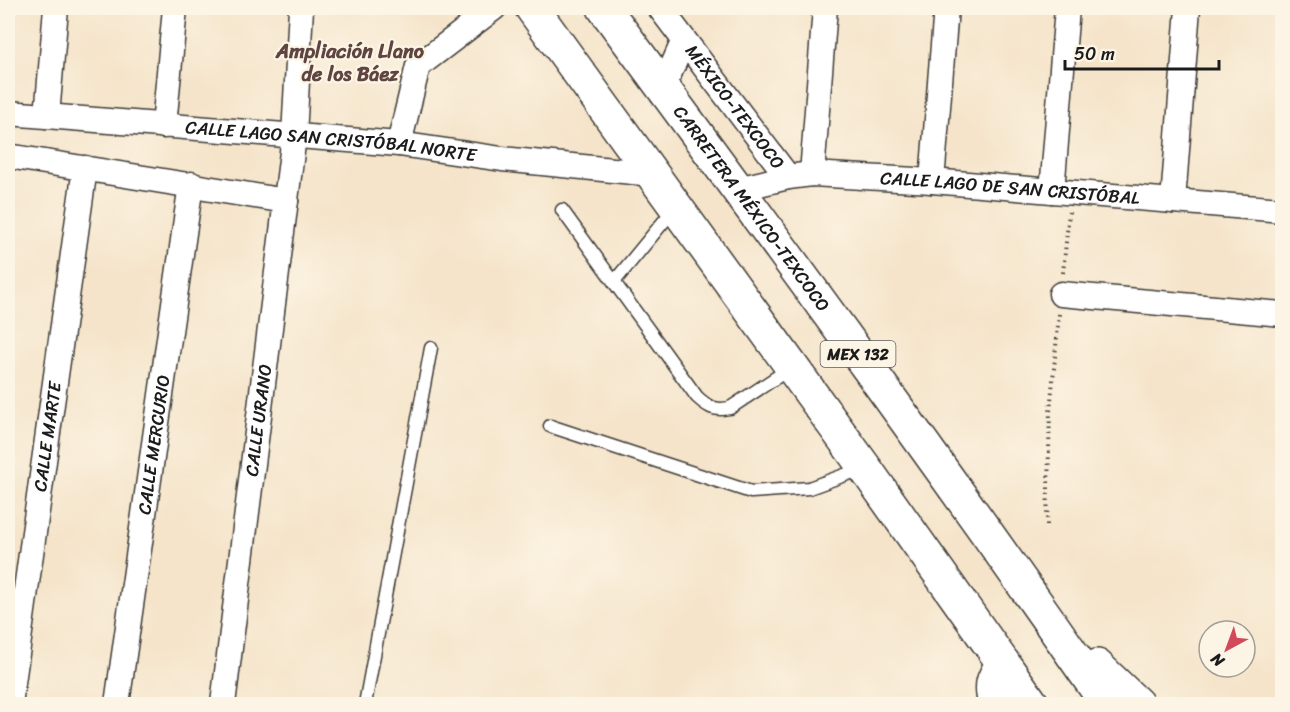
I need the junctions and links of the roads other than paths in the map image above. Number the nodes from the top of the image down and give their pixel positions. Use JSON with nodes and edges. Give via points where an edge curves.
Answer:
{"nodes":[{"id":1,"x":56,"y":8,"type":"edge"},
{"id":2,"x":175,"y":8,"type":"edge"},
{"id":3,"x":301,"y":8,"type":"edge"},
{"id":4,"x":494,"y":8,"type":"edge"},
{"id":5,"x":532,"y":8,"type":"edge"},
{"id":6,"x":604,"y":8,"type":"edge"},
{"id":7,"x":660,"y":8,"type":"edge"},
{"id":8,"x":825,"y":8,"type":"edge"},
{"id":9,"x":946,"y":8,"type":"edge"},
{"id":10,"x":1067,"y":8,"type":"edge"},
{"id":11,"x":1188,"y":8,"type":"edge"},
{"id":12,"x":684,"y":40,"type":"junction"},
{"id":13,"x":663,"y":88,"type":"junction"},
{"id":14,"x":8,"y":113,"type":"edge"},
{"id":15,"x":47,"y":116,"type":"junction"},
{"id":16,"x":164,"y":126,"type":"junction"},
{"id":17,"x":294,"y":136,"type":"junction"},
{"id":18,"x":399,"y":144,"type":"junction"},
{"id":19,"x":8,"y":156,"type":"edge"},
{"id":20,"x":85,"y":168,"type":"junction"},
{"id":21,"x":653,"y":174,"type":"junction"},
{"id":22,"x":800,"y":175,"type":"junction"},
{"id":23,"x":932,"y":181,"type":"junction"},
{"id":24,"x":191,"y":184,"type":"junction"},
{"id":25,"x":738,"y":189,"type":"junction"},
{"id":26,"x":1061,"y":192,"type":"junction"},
{"id":27,"x":286,"y":201,"type":"junction"},
{"id":28,"x":1173,"y":201,"type":"junction"},
{"id":29,"x":676,"y":207,"type":"junction"},
{"id":30,"x":562,"y":210,"type":"dead end"},
{"id":31,"x":1282,"y":210,"type":"edge"},
{"id":32,"x":614,"y":282,"type":"junction"},
{"id":33,"x":1061,"y":294,"type":"road end"},
{"id":34,"x":1282,"y":314,"type":"edge"},
{"id":35,"x":431,"y":348,"type":"dead end"},
{"id":36,"x":792,"y":367,"type":"junction"},
{"id":37,"x":550,"y":426,"type":"dead end"},
{"id":38,"x":865,"y":468,"type":"junction"},
{"id":39,"x":1057,"y":632,"type":"junction"},
{"id":40,"x":1003,"y":663,"type":"junction"},
{"id":41,"x":10,"y":705,"type":"edge"},
{"id":42,"x":117,"y":705,"type":"edge"},
{"id":43,"x":223,"y":705,"type":"edge"},
{"id":44,"x":365,"y":705,"type":"edge"},
{"id":45,"x":995,"y":705,"type":"edge"},
{"id":46,"x":1032,"y":705,"type":"edge"},
{"id":47,"x":1107,"y":705,"type":"edge"},
{"id":48,"x":1137,"y":705,"type":"edge"}],
"edges":[{"from":1,"to":15,"type":"street"},
{"from":2,"to":16,"type":"street"},
{"from":3,"to":17,"type":"street","name":"CALLE URANO"},
{"from":4,"to":18,"type":"street","via":[[418,66]]},
{"from":5,"to":21,"type":"highway","number":"MEX 132"},
{"from":6,"to":13,"type":"highway","name":"CARRETERA MÉXICO-TEXCOCO","number":"MEX 132"},
{"from":7,"to":12,"type":"street","name":"MÉXICO-TEXCOCO"},
{"from":8,"to":22,"type":"street"},
{"from":9,"to":23,"type":"street"},
{"from":10,"to":26,"type":"street"},
{"from":11,"to":28,"type":"street"},
{"from":12,"to":13,"type":"street"},
{"from":12,"to":22,"type":"street","name":"MÉXICO-TEXCOCO"},
{"from":13,"to":25,"type":"highway","name":"CARRETERA MÉXICO-TEXCOCO","number":"MEX 132"},
{"from":14,"to":15,"type":"street","name":"CALLE LAGO SAN CRISTÓBAL NORTE"},
{"from":15,"to":16,"type":"street","name":"CALLE LAGO SAN CRISTÓBAL NORTE"},
{"from":16,"to":17,"type":"street","name":"CALLE LAGO SAN CRISTÓBAL NORTE"},
{"from":17,"to":18,"type":"street","name":"CALLE LAGO SAN CRISTÓBAL NORTE"},
{"from":17,"to":27,"type":"street","name":"CALLE URANO"},
{"from":18,"to":21,"type":"street","name":"CALLE LAGO SAN CRISTÓBAL NORTE"},
{"from":19,"to":20,"type":"street"},
{"from":20,"to":24,"type":"street"},
{"from":20,"to":41,"type":"street","name":"CALLE MARTE"},
{"from":21,"to":29,"type":"highway","number":"MEX 132"},
{"from":22,"to":23,"type":"street","name":"CALLE LAGO DE SAN CRISTÓBAL"},
{"from":22,"to":25,"type":"street","name":"CALLE LAGO DE SAN CRISTÓBAL"},
{"from":23,"to":26,"type":"street","name":"CALLE LAGO DE SAN CRISTÓBAL"},
{"from":24,"to":27,"type":"street"},
{"from":24,"to":42,"type":"street","name":"CALLE MERCURIO"},
{"from":25,"to":39,"type":"highway","name":"CARRETERA MÉXICO-TEXCOCO","number":"MEX 132"},
{"from":26,"to":28,"type":"street","name":"CALLE LAGO DE SAN CRISTÓBAL"},
{"from":27,"to":43,"type":"street","name":"CALLE URANO"},
{"from":28,"to":31,"type":"street","name":"CALLE LAGO DE SAN CRISTÓBAL"},
{"from":29,"to":32,"type":"lane"},
{"from":29,"to":36,"type":"highway","number":"MEX 132"},
{"from":30,"to":32,"type":"lane"},
{"from":32,"to":36,"type":"lane","via":[[707,406],[730,408]]},
{"from":33,"to":34,"type":"street"},
{"from":35,"to":44,"type":"lane"},
{"from":36,"to":38,"type":"highway","number":"MEX 132"},
{"from":37,"to":38,"type":"lane","via":[[750,492],[809,488]]},
{"from":38,"to":40,"type":"highway","number":"MEX 132"},
{"from":39,"to":47,"type":"highway","name":"CARRETERA MÉXICO-TEXCOCO","number":"MEX 132"},
{"from":39,"to":48,"type":"highway"},
{"from":40,"to":45,"type":"highway","via":[[993,679]]},
{"from":40,"to":46,"type":"highway","number":"MEX 132"}]}
